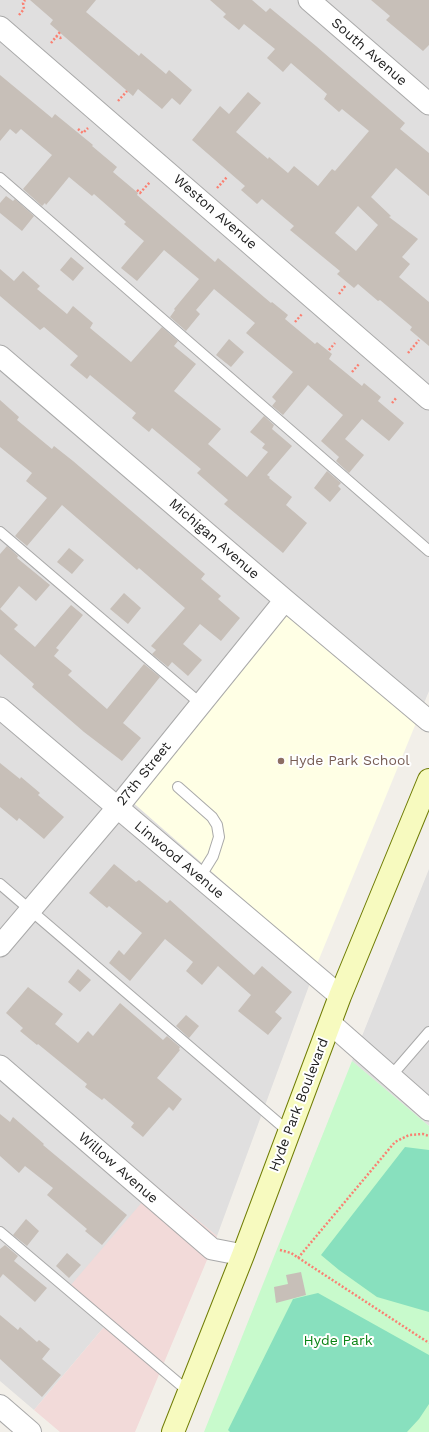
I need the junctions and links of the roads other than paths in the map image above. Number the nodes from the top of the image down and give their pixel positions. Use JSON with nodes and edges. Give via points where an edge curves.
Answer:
{"nodes":[{"id":1,"x":309,"y":0,"type":"edge"},
{"id":2,"x":0,"y":26,"type":"edge"},
{"id":3,"x":429,"y":104,"type":"edge"},
{"id":4,"x":0,"y":178,"type":"edge"},
{"id":5,"x":0,"y":356,"type":"edge"},
{"id":6,"x":429,"y":398,"type":"edge"},
{"id":7,"x":0,"y":532,"type":"edge"},
{"id":8,"x":429,"y":551,"type":"edge"},
{"id":9,"x":285,"y":600,"type":"junction"},
{"id":10,"x":201,"y":704,"type":"junction"},
{"id":11,"x":0,"y":708,"type":"edge"},
{"id":12,"x":429,"y":721,"type":"edge"},
{"id":13,"x":429,"y":780,"type":"edge"},
{"id":14,"x":178,"y":787,"type":"dead end"},
{"id":15,"x":117,"y":808,"type":"junction"},
{"id":16,"x":200,"y":877,"type":"junction"},
{"id":17,"x":0,"y":884,"type":"edge"},
{"id":18,"x":30,"y":910,"type":"junction"},
{"id":19,"x":0,"y":946,"type":"edge"},
{"id":20,"x":340,"y":996,"type":"junction"},
{"id":21,"x":330,"y":1023,"type":"junction"},
{"id":22,"x":429,"y":1032,"type":"edge"},
{"id":23,"x":0,"y":1066,"type":"edge"},
{"id":24,"x":391,"y":1076,"type":"junction"},
{"id":25,"x":429,"y":1110,"type":"edge"},
{"id":26,"x":289,"y":1132,"type":"junction"},
{"id":27,"x":0,"y":1232,"type":"edge"},
{"id":28,"x":243,"y":1255,"type":"junction"},
{"id":29,"x":189,"y":1392,"type":"junction"},
{"id":30,"x":0,"y":1406,"type":"edge"},
{"id":31,"x":30,"y":1432,"type":"edge"},
{"id":32,"x":173,"y":1432,"type":"edge"}],
"edges":[{"from":1,"to":3,"type":"street","name":"South Avenue"},
{"from":2,"to":6,"type":"street","name":"Weston Avenue"},
{"from":4,"to":8,"type":"lane"},
{"from":5,"to":9,"type":"street","name":"Michigan Avenue"},
{"from":7,"to":10,"type":"lane"},
{"from":9,"to":10,"type":"street","name":"27th Street"},
{"from":9,"to":12,"type":"street","name":"Michigan Avenue"},
{"from":10,"to":15,"type":"street","name":"27th Street"},
{"from":11,"to":15,"type":"street","name":"Linwood Avenue"},
{"from":13,"to":20,"type":"main road","name":"Hyde Park Boulevard"},
{"from":14,"to":16,"type":"lane","via":[[212,817],[217,825],[219,837],[213,856]]},
{"from":15,"to":16,"type":"street","name":"Linwood Avenue"},
{"from":15,"to":18,"type":"street","name":"27th Street"},
{"from":16,"to":20,"type":"street","name":"Linwood Avenue"},
{"from":17,"to":18,"type":"lane"},
{"from":18,"to":19,"type":"street","name":"27th Street"},
{"from":18,"to":26,"type":"lane"},
{"from":20,"to":21,"type":"main road","name":"Hyde Park Boulevard"},
{"from":21,"to":24,"type":"street"},
{"from":21,"to":26,"type":"main road","name":"Hyde Park Boulevard"},
{"from":22,"to":24,"type":"lane"},
{"from":23,"to":28,"type":"street","name":"Willow Avenue","via":[[212,1249]]},
{"from":24,"to":25,"type":"street"},
{"from":26,"to":28,"type":"main road","name":"Hyde Park Boulevard"},
{"from":27,"to":29,"type":"lane"},
{"from":28,"to":29,"type":"main road","name":"Hyde Park Boulevard"},
{"from":29,"to":32,"type":"main road","name":"Hyde Park Boulevard"},
{"from":30,"to":31,"type":"street"}]}
